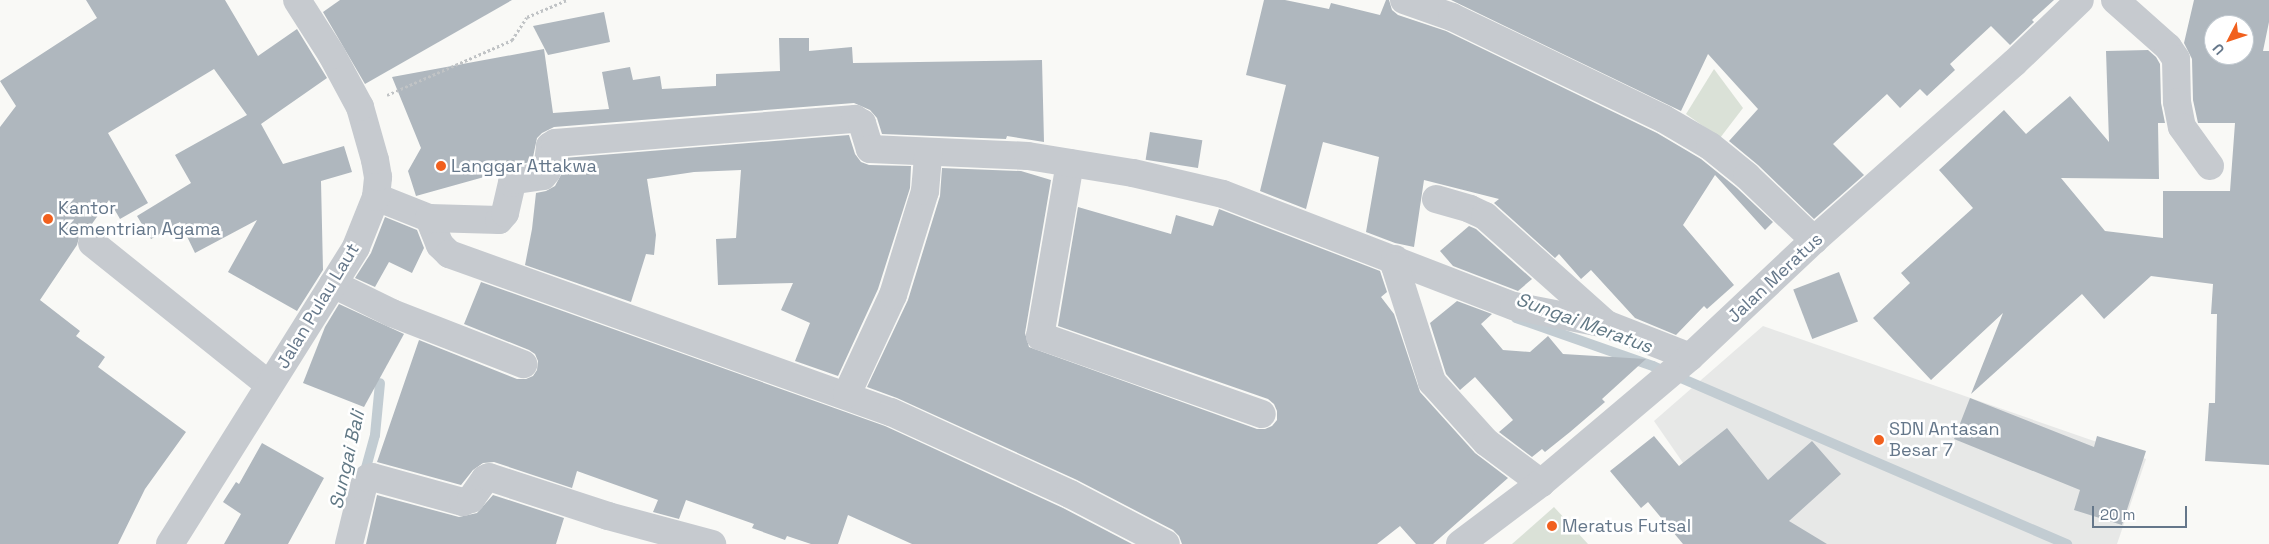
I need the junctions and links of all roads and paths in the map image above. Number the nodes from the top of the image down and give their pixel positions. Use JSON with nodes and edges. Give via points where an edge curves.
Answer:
{"nodes":[{"id":1,"x":297,"y":0,"type":"edge"},
{"id":2,"x":567,"y":0,"type":"edge"},
{"id":3,"x":1404,"y":0,"type":"edge"},
{"id":4,"x":2080,"y":0,"type":"edge"},
{"id":5,"x":2115,"y":0,"type":"edge"},
{"id":6,"x":360,"y":107,"type":"junction"},
{"id":7,"x":928,"y":153,"type":"junction"},
{"id":8,"x":1070,"y":163,"type":"junction"},
{"id":9,"x":2210,"y":166,"type":"dead end"},
{"id":10,"x":376,"y":197,"type":"junction"},
{"id":11,"x":1436,"y":199,"type":"dead end"},
{"id":12,"x":429,"y":218,"type":"junction"},
{"id":13,"x":1814,"y":240,"type":"junction"},
{"id":14,"x":92,"y":243,"type":"dead end"},
{"id":15,"x":1398,"y":271,"type":"junction"},
{"id":16,"x":333,"y":284,"type":"junction"},
{"id":17,"x":1606,"y":324,"type":"junction"},
{"id":18,"x":1684,"y":362,"type":"junction"},
{"id":19,"x":522,"y":364,"type":"dead end"},
{"id":20,"x":269,"y":385,"type":"junction"},
{"id":21,"x":848,"y":394,"type":"junction"},
{"id":22,"x":1262,"y":414,"type":"dead end"},
{"id":23,"x":1541,"y":483,"type":"junction"},
{"id":24,"x":170,"y":544,"type":"edge"},
{"id":25,"x":349,"y":544,"type":"edge"},
{"id":26,"x":712,"y":544,"type":"edge"},
{"id":27,"x":1166,"y":544,"type":"edge"},
{"id":28,"x":1460,"y":544,"type":"edge"}],
"edges":[{"from":1,"to":6,"type":"street","name":"Jalan Pulau Laut"},
{"from":2,"to":6,"type":"path","via":[[527,17],[512,40]]},
{"from":3,"to":13,"type":"street","via":[[1452,17],[1664,119],[1710,146],[1747,176]]},
{"from":4,"to":13,"type":"street","name":"Jalan Meratus","via":[[2014,63]]},
{"from":5,"to":9,"type":"street","via":[[2168,47],[2176,59],[2176,102],[2182,127]]},
{"from":6,"to":10,"type":"street","name":"Jalan Pulau Laut","via":[[376,160]]},
{"from":7,"to":8,"type":"street","via":[[1028,156]]},
{"from":7,"to":12,"type":"street","via":[[870,149],[862,123],[855,119],[555,143],[550,146],[547,171],[543,176],[512,183],[505,213],[499,220]]},
{"from":7,"to":21,"type":"street","via":[[926,191],[894,295]]},
{"from":8,"to":15,"type":"street","via":[[1132,173],[1223,194]]},
{"from":8,"to":22,"type":"street","via":[[1040,336]]},
{"from":10,"to":12,"type":"street"},
{"from":10,"to":16,"type":"street","name":"Jalan Pulau Laut","via":[[356,247]]},
{"from":11,"to":17,"type":"street","via":[[1485,216]]},
{"from":12,"to":21,"type":"street","via":[[440,245],[449,254]]},
{"from":13,"to":18,"type":"street","name":"Jalan Meratus"},
{"from":14,"to":20,"type":"street"},
{"from":15,"to":17,"type":"street","via":[[1451,283],[1514,306]]},
{"from":15,"to":23,"type":"street","via":[[1428,373],[1438,390],[1486,442]]},
{"from":16,"to":19,"type":"street","via":[[392,313]]},
{"from":16,"to":20,"type":"street","name":"Jalan Pulau Laut"},
{"from":17,"to":18,"type":"street"},
{"from":18,"to":23,"type":"street","name":"Jalan Meratus"},
{"from":20,"to":24,"type":"street","name":"Jalan Pulau Laut"},
{"from":21,"to":27,"type":"street","via":[[1070,494]]},
{"from":23,"to":28,"type":"street","name":"Jalan Meratus"},
{"from":25,"to":26,"type":"street","via":[[368,478],[463,502],[471,499],[484,479],[490,477],[608,516]]}]}
